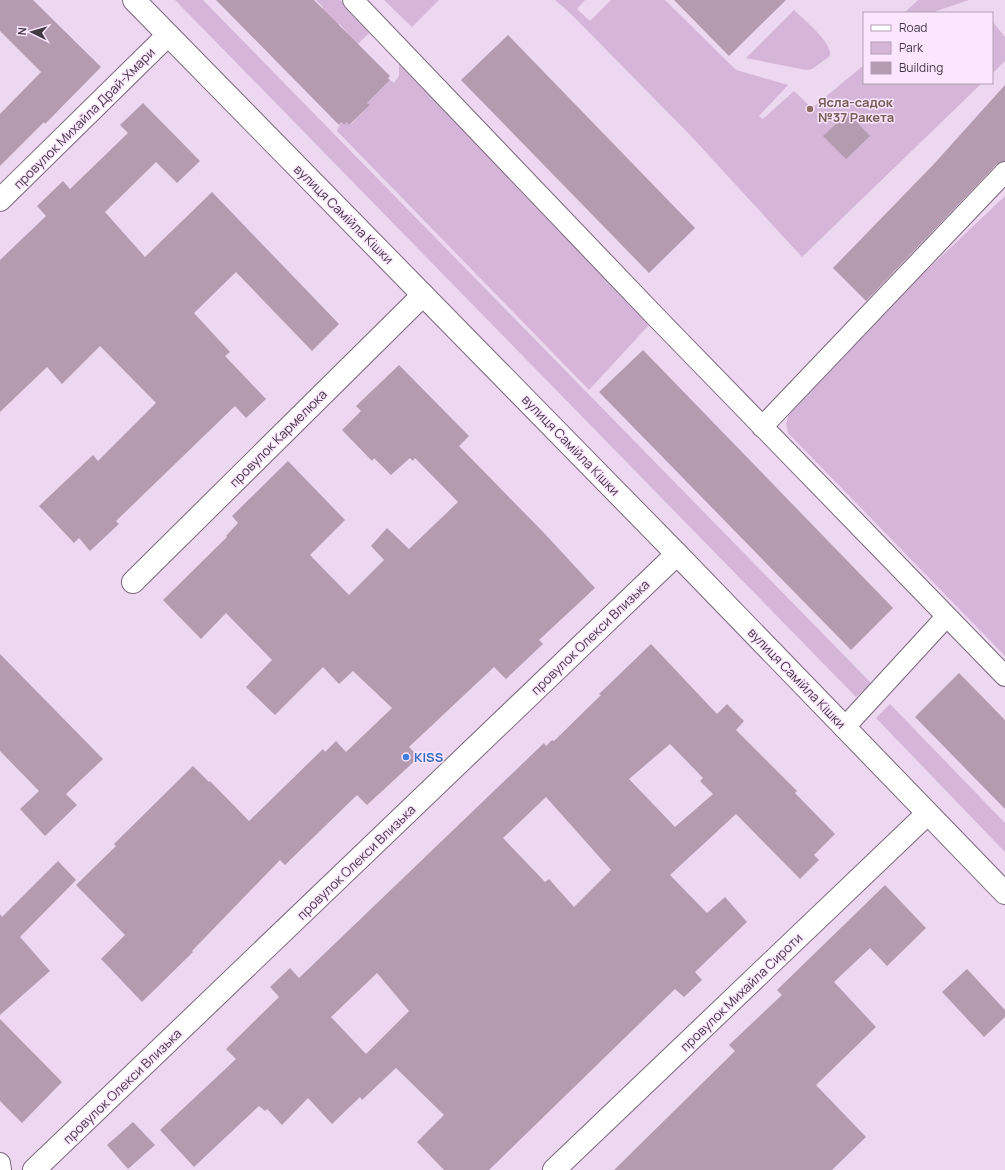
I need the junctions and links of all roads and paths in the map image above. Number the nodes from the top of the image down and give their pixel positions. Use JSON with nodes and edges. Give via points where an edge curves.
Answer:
{"nodes":[{"id":1,"x":134,"y":0,"type":"edge"},
{"id":2,"x":353,"y":0,"type":"edge"},
{"id":3,"x":168,"y":35,"type":"junction"},
{"id":4,"x":1005,"y":172,"type":"edge"},
{"id":5,"x":0,"y":200,"type":"edge"},
{"id":6,"x":423,"y":295,"type":"junction"},
{"id":7,"x":762,"y":427,"type":"junction"},
{"id":8,"x":677,"y":554,"type":"junction"},
{"id":9,"x":133,"y":582,"type":"dead end"},
{"id":10,"x":946,"y":617,"type":"junction"},
{"id":11,"x":1005,"y":676,"type":"edge"},
{"id":12,"x":844,"y":728,"type":"junction"},
{"id":13,"x":928,"y":814,"type":"junction"},
{"id":14,"x":1005,"y":894,"type":"edge"},
{"id":15,"x":0,"y":1163,"type":"edge"},
{"id":16,"x":1,"y":1170,"type":"edge"},
{"id":17,"x":34,"y":1170,"type":"edge"},
{"id":18,"x":554,"y":1170,"type":"edge"}],
"edges":[{"from":1,"to":3,"type":"street","name":"вулиця Самійла Кішки"},
{"from":2,"to":7,"type":"lane"},
{"from":3,"to":5,"type":"street","name":"провулок Михайла Драй-Хмари"},
{"from":3,"to":6,"type":"street","name":"вулиця Самійла Кішки"},
{"from":4,"to":7,"type":"lane"},
{"from":6,"to":8,"type":"street","name":"вулиця Самійла Кішки"},
{"from":6,"to":9,"type":"street","name":"провулок Кармелюка"},
{"from":7,"to":10,"type":"lane"},
{"from":8,"to":12,"type":"street","name":"вулиця Самійла Кішки"},
{"from":8,"to":17,"type":"street","name":"провулок Олекси Влизька"},
{"from":10,"to":11,"type":"lane"},
{"from":10,"to":12,"type":"lane"},
{"from":12,"to":13,"type":"street","name":"вулиця Самійла Кішки"},
{"from":13,"to":14,"type":"street","name":"вулиця Самійла Кішки"},
{"from":13,"to":18,"type":"street","name":"провулок Михайла Сироти"},
{"from":15,"to":16,"type":"lane"}]}
